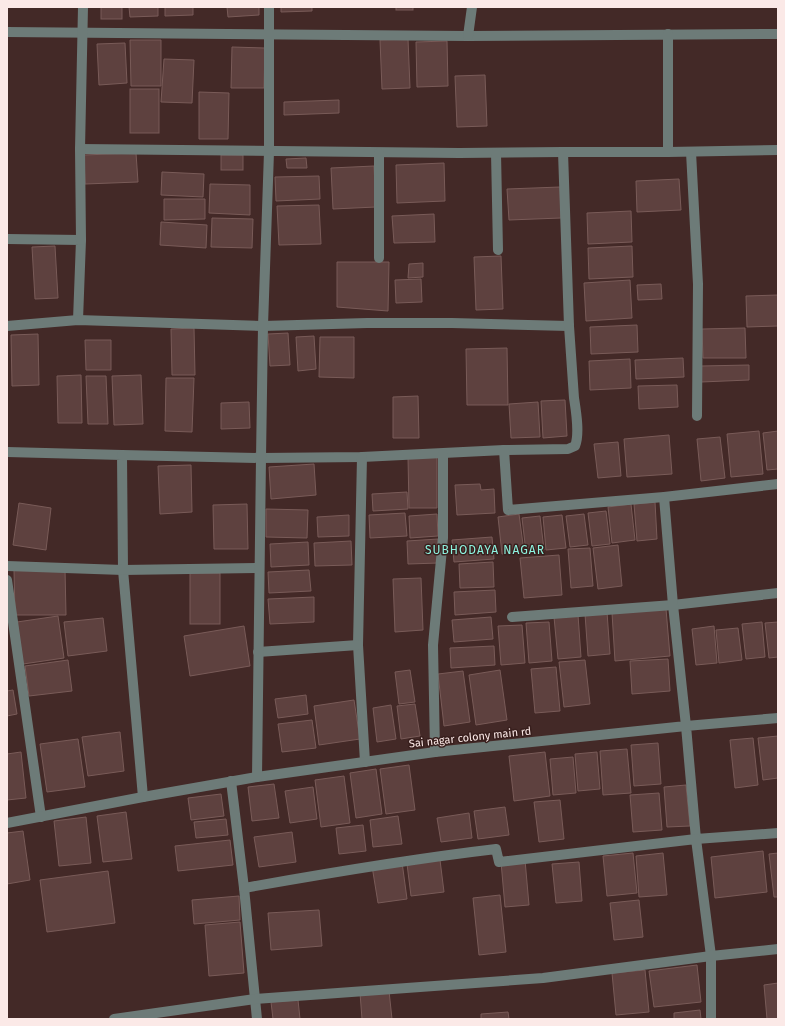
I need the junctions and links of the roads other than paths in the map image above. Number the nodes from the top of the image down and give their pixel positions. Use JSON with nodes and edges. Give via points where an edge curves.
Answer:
{"nodes":[{"id":1,"x":83,"y":7,"type":"edge"},
{"id":2,"x":269,"y":7,"type":"edge"},
{"id":3,"x":472,"y":7,"type":"edge"},
{"id":4,"x":7,"y":32,"type":"edge"},
{"id":5,"x":83,"y":34,"type":"junction"},
{"id":6,"x":668,"y":34,"type":"junction"},
{"id":7,"x":778,"y":34,"type":"edge"},
{"id":8,"x":270,"y":35,"type":"junction"},
{"id":9,"x":468,"y":36,"type":"junction"},
{"id":10,"x":80,"y":149,"type":"junction"},
{"id":11,"x":778,"y":150,"type":"edge"},
{"id":12,"x":269,"y":152,"type":"junction"},
{"id":13,"x":496,"y":152,"type":"junction"},
{"id":14,"x":563,"y":152,"type":"junction"},
{"id":15,"x":668,"y":152,"type":"junction"},
{"id":16,"x":691,"y":152,"type":"junction"},
{"id":17,"x":379,"y":153,"type":"junction"},
{"id":18,"x":7,"y":239,"type":"edge"},
{"id":19,"x":81,"y":240,"type":"junction"},
{"id":20,"x":498,"y":250,"type":"dead end"},
{"id":21,"x":379,"y":258,"type":"dead end"},
{"id":22,"x":78,"y":320,"type":"junction"},
{"id":23,"x":7,"y":326,"type":"edge"},
{"id":24,"x":263,"y":326,"type":"junction"},
{"id":25,"x":568,"y":326,"type":"junction"},
{"id":26,"x":698,"y":416,"type":"dead end"},
{"id":27,"x":504,"y":450,"type":"junction"},
{"id":28,"x":7,"y":452,"type":"edge"},
{"id":29,"x":443,"y":454,"type":"junction"},
{"id":30,"x":122,"y":455,"type":"junction"},
{"id":31,"x":362,"y":457,"type":"junction"},
{"id":32,"x":261,"y":458,"type":"junction"},
{"id":33,"x":778,"y":484,"type":"edge"},
{"id":34,"x":664,"y":497,"type":"junction"},
{"id":35,"x":7,"y":566,"type":"edge"},
{"id":36,"x":259,"y":568,"type":"junction"},
{"id":37,"x":123,"y":570,"type":"junction"},
{"id":38,"x":7,"y":580,"type":"edge"},
{"id":39,"x":778,"y":593,"type":"edge"},
{"id":40,"x":673,"y":605,"type":"junction"},
{"id":41,"x":512,"y":617,"type":"dead end"},
{"id":42,"x":358,"y":645,"type":"junction"},
{"id":43,"x":258,"y":652,"type":"junction"},
{"id":44,"x":778,"y":718,"type":"edge"},
{"id":45,"x":686,"y":726,"type":"junction"},
{"id":46,"x":435,"y":752,"type":"junction"},
{"id":47,"x":365,"y":762,"type":"junction"},
{"id":48,"x":257,"y":777,"type":"junction"},
{"id":49,"x":231,"y":781,"type":"junction"},
{"id":50,"x":143,"y":797,"type":"junction"},
{"id":51,"x":41,"y":817,"type":"junction"},
{"id":52,"x":7,"y":823,"type":"edge"},
{"id":53,"x":778,"y":833,"type":"edge"},
{"id":54,"x":696,"y":839,"type":"junction"},
{"id":55,"x":244,"y":888,"type":"junction"},
{"id":56,"x":778,"y":949,"type":"edge"},
{"id":57,"x":711,"y":956,"type":"junction"},
{"id":58,"x":255,"y":999,"type":"junction"},
{"id":59,"x":136,"y":1017,"type":"edge"},
{"id":60,"x":114,"y":1019,"type":"edge"},
{"id":61,"x":256,"y":1019,"type":"edge"},
{"id":62,"x":711,"y":1019,"type":"edge"}],
"edges":[{"from":1,"to":5,"type":"street"},
{"from":2,"to":8,"type":"street"},
{"from":3,"to":9,"type":"street"},
{"from":4,"to":5,"type":"street"},
{"from":5,"to":8,"type":"street"},
{"from":5,"to":10,"type":"street"},
{"from":6,"to":7,"type":"street"},
{"from":6,"to":9,"type":"street"},
{"from":6,"to":15,"type":"street"},
{"from":8,"to":9,"type":"street"},
{"from":8,"to":12,"type":"street"},
{"from":10,"to":12,"type":"street"},
{"from":10,"to":19,"type":"street"},
{"from":11,"to":16,"type":"street"},
{"from":12,"to":17,"type":"street"},
{"from":12,"to":24,"type":"street"},
{"from":13,"to":14,"type":"street"},
{"from":13,"to":17,"type":"street"},
{"from":13,"to":20,"type":"street"},
{"from":14,"to":15,"type":"street"},
{"from":14,"to":25,"type":"street"},
{"from":15,"to":16,"type":"street"},
{"from":16,"to":26,"type":"street","via":[[698,284]]},
{"from":17,"to":21,"type":"street"},
{"from":18,"to":19,"type":"street"},
{"from":19,"to":22,"type":"street"},
{"from":22,"to":23,"type":"street"},
{"from":22,"to":24,"type":"street"},
{"from":24,"to":25,"type":"street","via":[[367,322]]},
{"from":24,"to":32,"type":"street"},
{"from":25,"to":27,"type":"street","via":[[576,407],[575,446],[568,449]]},
{"from":27,"to":29,"type":"street"},
{"from":27,"to":34,"type":"street","via":[[508,510]]},
{"from":28,"to":30,"type":"street"},
{"from":29,"to":31,"type":"street"},
{"from":29,"to":46,"type":"street","via":[[443,538],[433,645]]},
{"from":30,"to":32,"type":"street"},
{"from":30,"to":37,"type":"street"},
{"from":31,"to":32,"type":"street"},
{"from":31,"to":42,"type":"street"},
{"from":32,"to":36,"type":"street"},
{"from":33,"to":34,"type":"street"},
{"from":34,"to":40,"type":"street"},
{"from":35,"to":37,"type":"street"},
{"from":36,"to":37,"type":"street"},
{"from":36,"to":43,"type":"street"},
{"from":37,"to":50,"type":"street"},
{"from":38,"to":51,"type":"street"},
{"from":39,"to":40,"type":"street"},
{"from":40,"to":41,"type":"street"},
{"from":40,"to":45,"type":"street"},
{"from":42,"to":43,"type":"street"},
{"from":42,"to":47,"type":"street"},
{"from":43,"to":48,"type":"street"},
{"from":44,"to":45,"type":"street","name":"Sai nagar colony main rd"},
{"from":45,"to":46,"type":"street","name":"Sai nagar colony main rd"},
{"from":45,"to":54,"type":"street"},
{"from":46,"to":47,"type":"street","name":"Sai nagar colony main rd"},
{"from":47,"to":48,"type":"street","name":"Sai nagar colony main rd"},
{"from":48,"to":49,"type":"street","name":"Sai nagar colony main rd"},
{"from":49,"to":50,"type":"street","name":"Sai nagar colony main rd"},
{"from":49,"to":55,"type":"street"},
{"from":50,"to":51,"type":"street","name":"Sai nagar colony main rd"},
{"from":51,"to":52,"type":"street","name":"Sai nagar colony main rd"},
{"from":53,"to":54,"type":"street"},
{"from":54,"to":55,"type":"street","via":[[498,862],[496,849],[467,852]]},
{"from":54,"to":57,"type":"street"},
{"from":55,"to":58,"type":"street"},
{"from":56,"to":57,"type":"street"},
{"from":57,"to":58,"type":"street","via":[[543,978]]},
{"from":57,"to":62,"type":"street"},
{"from":58,"to":59,"type":"street"},
{"from":58,"to":61,"type":"street"},
{"from":59,"to":60,"type":"street"}]}
